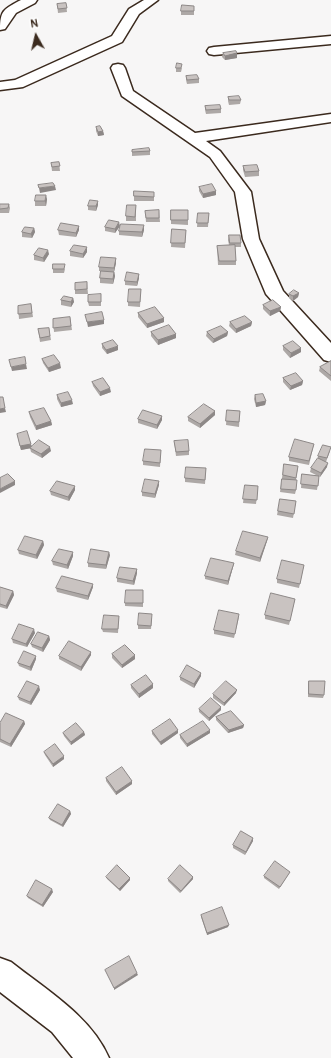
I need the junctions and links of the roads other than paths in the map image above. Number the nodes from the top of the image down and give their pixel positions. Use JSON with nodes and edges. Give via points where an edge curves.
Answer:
{"nodes":[{"id":1,"x":31,"y":0,"type":"edge"},
{"id":2,"x":152,"y":0,"type":"edge"},
{"id":3,"x":0,"y":26,"type":"edge"},
{"id":4,"x":331,"y":40,"type":"edge"},
{"id":5,"x":214,"y":51,"type":"dead end"},
{"id":6,"x":118,"y":68,"type":"dead end"},
{"id":7,"x":0,"y":86,"type":"edge"},
{"id":8,"x":331,"y":118,"type":"edge"},
{"id":9,"x":192,"y":138,"type":"junction"},
{"id":10,"x":331,"y":354,"type":"edge"},
{"id":11,"x":0,"y":973,"type":"edge"},
{"id":12,"x":93,"y":1058,"type":"edge"}],
"edges":[{"from":1,"to":3,"type":"street","via":[[11,10]]},
{"from":2,"to":7,"type":"street","via":[[134,12],[117,39],[18,84]]},
{"from":4,"to":5,"type":"street"},
{"from":6,"to":9,"type":"street","via":[[127,93]]},
{"from":8,"to":9,"type":"street"},
{"from":9,"to":10,"type":"street","via":[[215,154],[243,192],[251,239],[275,294]]},
{"from":11,"to":12,"type":"street","via":[[63,1021]]}]}
